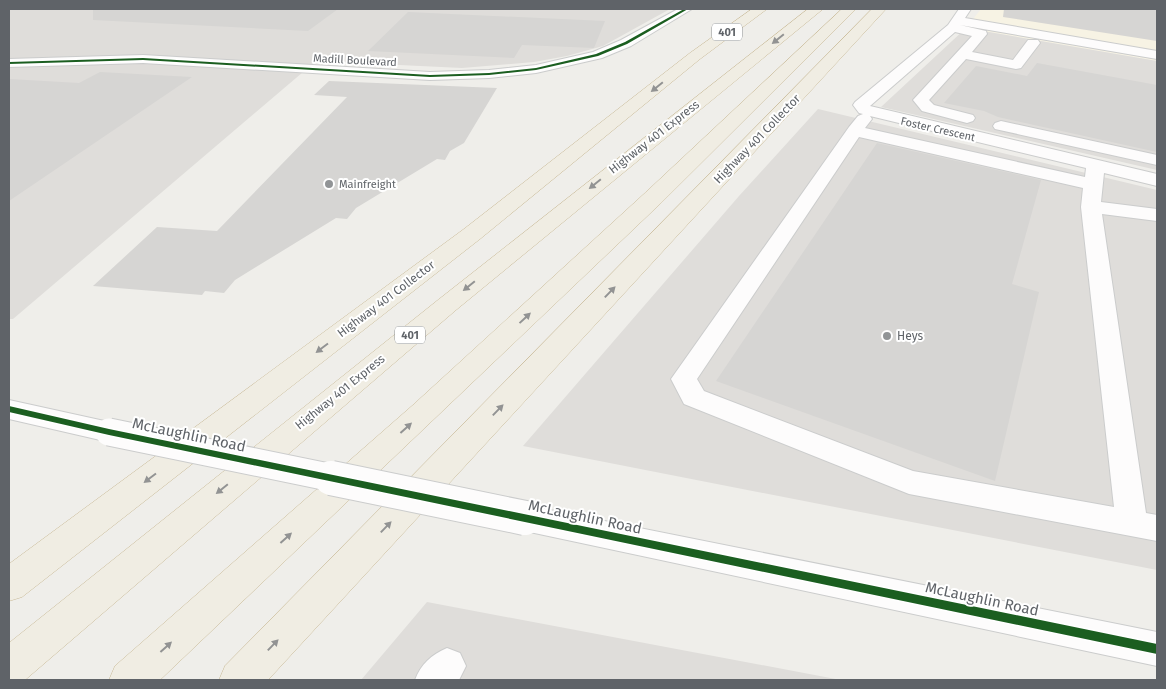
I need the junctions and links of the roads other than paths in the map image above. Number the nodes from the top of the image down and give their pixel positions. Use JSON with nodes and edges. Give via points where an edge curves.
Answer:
{"nodes":[{"id":1,"x":686,"y":9,"type":"edge"},
{"id":2,"x":816,"y":9,"type":"edge"},
{"id":3,"x":849,"y":9,"type":"edge"},
{"id":4,"x":879,"y":9,"type":"edge"},
{"id":5,"x":767,"y":14,"type":"edge"},
{"id":6,"x":958,"y":19,"type":"edge"},
{"id":7,"x":981,"y":34,"type":"junction"},
{"id":8,"x":1005,"y":39,"type":"junction"},
{"id":9,"x":1033,"y":44,"type":"junction"},
{"id":10,"x":962,"y":54,"type":"junction"},
{"id":11,"x":1157,"y":55,"type":"edge"},
{"id":12,"x":988,"y":59,"type":"junction"},
{"id":13,"x":26,"y":62,"type":"junction"},
{"id":14,"x":9,"y":63,"type":"edge"},
{"id":15,"x":1157,"y":66,"type":"edge"},
{"id":16,"x":9,"y":74,"type":"edge"},
{"id":17,"x":65,"y":76,"type":"dead end"},
{"id":18,"x":862,"y":122,"type":"junction"},
{"id":19,"x":978,"y":129,"type":"junction"},
{"id":20,"x":1157,"y":160,"type":"edge"},
{"id":21,"x":1157,"y":180,"type":"edge"},
{"id":22,"x":1093,"y":186,"type":"junction"},
{"id":23,"x":1157,"y":215,"type":"edge"},
{"id":24,"x":9,"y":409,"type":"edge"},
{"id":25,"x":1145,"y":526,"type":"edge"},
{"id":26,"x":9,"y":585,"type":"edge"},
{"id":27,"x":1157,"y":649,"type":"edge"},
{"id":28,"x":9,"y":668,"type":"edge"},
{"id":29,"x":130,"y":680,"type":"edge"},
{"id":30,"x":240,"y":680,"type":"edge"}],
"edges":[{"from":1,"to":13,"type":"street","name":"Madill Boulevard","via":[[626,43],[596,55],[542,68],[489,74],[430,76],[143,59]]},
{"from":2,"to":28,"type":"highway","name":"Highway 401 Express","number":"401","one_way":true,"via":[[447,305]]},
{"from":29,"to":3,"type":"highway","one_way":true,"via":[[445,392]]},
{"from":30,"to":4,"type":"highway","name":"Highway 401 Collector","one_way":true},
{"from":5,"to":26,"type":"highway","name":"Highway 401 Collector","one_way":true,"via":[[629,124],[472,234]]},
{"from":6,"to":7,"type":"street"},
{"from":6,"to":11,"type":"street"},
{"from":6,"to":18,"type":"street","via":[[861,105]]},
{"from":7,"to":8,"type":"street"},
{"from":7,"to":10,"type":"street"},
{"from":8,"to":9,"type":"street"},
{"from":8,"to":12,"type":"street"},
{"from":9,"to":12,"type":"street","via":[[1016,65]]},
{"from":9,"to":15,"type":"street"},
{"from":10,"to":12,"type":"street"},
{"from":10,"to":19,"type":"street","via":[[921,100],[928,108]]},
{"from":13,"to":14,"type":"street","name":"Madill Boulevard"},
{"from":13,"to":16,"type":"street"},
{"from":16,"to":17,"type":"street"},
{"from":18,"to":19,"type":"street","name":"Foster Crescent"},
{"from":18,"to":22,"type":"street"},
{"from":18,"to":25,"type":"street","via":[[684,379],[694,397],[908,482]]},
{"from":19,"to":20,"type":"street","via":[[986,123]]},
{"from":19,"to":22,"type":"street","name":"Foster Crescent"},
{"from":21,"to":22,"type":"street","name":"Foster Crescent"},
{"from":22,"to":23,"type":"street"},
{"from":22,"to":25,"type":"street"},
{"from":24,"to":27,"type":"street","name":"McLaughlin Road","bridge":true}]}
